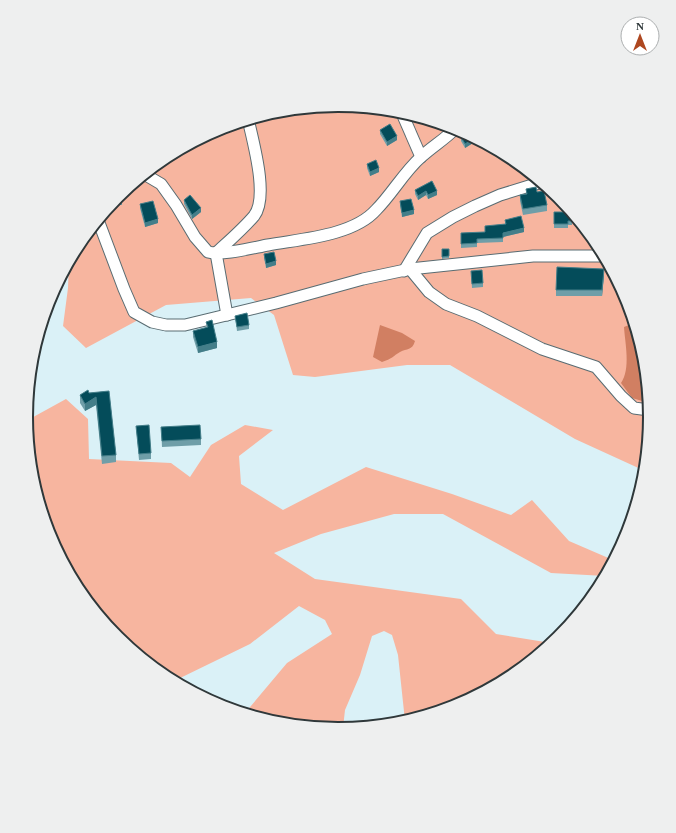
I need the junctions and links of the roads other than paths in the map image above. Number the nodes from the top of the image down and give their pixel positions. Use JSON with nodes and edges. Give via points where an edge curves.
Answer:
{"nodes":[{"id":1,"x":404,"y":119,"type":"edge"},
{"id":2,"x":249,"y":125,"type":"edge"},
{"id":3,"x":451,"y":133,"type":"edge"},
{"id":4,"x":421,"y":157,"type":"junction"},
{"id":5,"x":149,"y":177,"type":"edge"},
{"id":6,"x":535,"y":184,"type":"edge"},
{"id":7,"x":100,"y":226,"type":"edge"},
{"id":8,"x":216,"y":253,"type":"junction"},
{"id":9,"x":597,"y":256,"type":"edge"},
{"id":10,"x":407,"y":270,"type":"junction"},
{"id":11,"x":228,"y":315,"type":"junction"},
{"id":12,"x":643,"y":409,"type":"edge"}],
"edges":[{"from":1,"to":4,"type":"street"},
{"from":2,"to":8,"type":"street","via":[[260,182],[260,200],[255,215]]},
{"from":3,"to":4,"type":"street"},
{"from":4,"to":8,"type":"street","via":[[375,212],[358,224],[338,232]]},
{"from":5,"to":8,"type":"street","via":[[161,184],[195,238],[208,252]]},
{"from":6,"to":10,"type":"street","via":[[475,206],[427,233]]},
{"from":7,"to":11,"type":"street","via":[[134,312],[152,322],[166,325],[185,325]]},
{"from":8,"to":11,"type":"street"},
{"from":9,"to":10,"type":"street","via":[[533,256]]},
{"from":10,"to":11,"type":"street"},
{"from":10,"to":12,"type":"street","via":[[429,292],[446,304],[477,316],[542,349],[596,368],[634,408]]}]}
